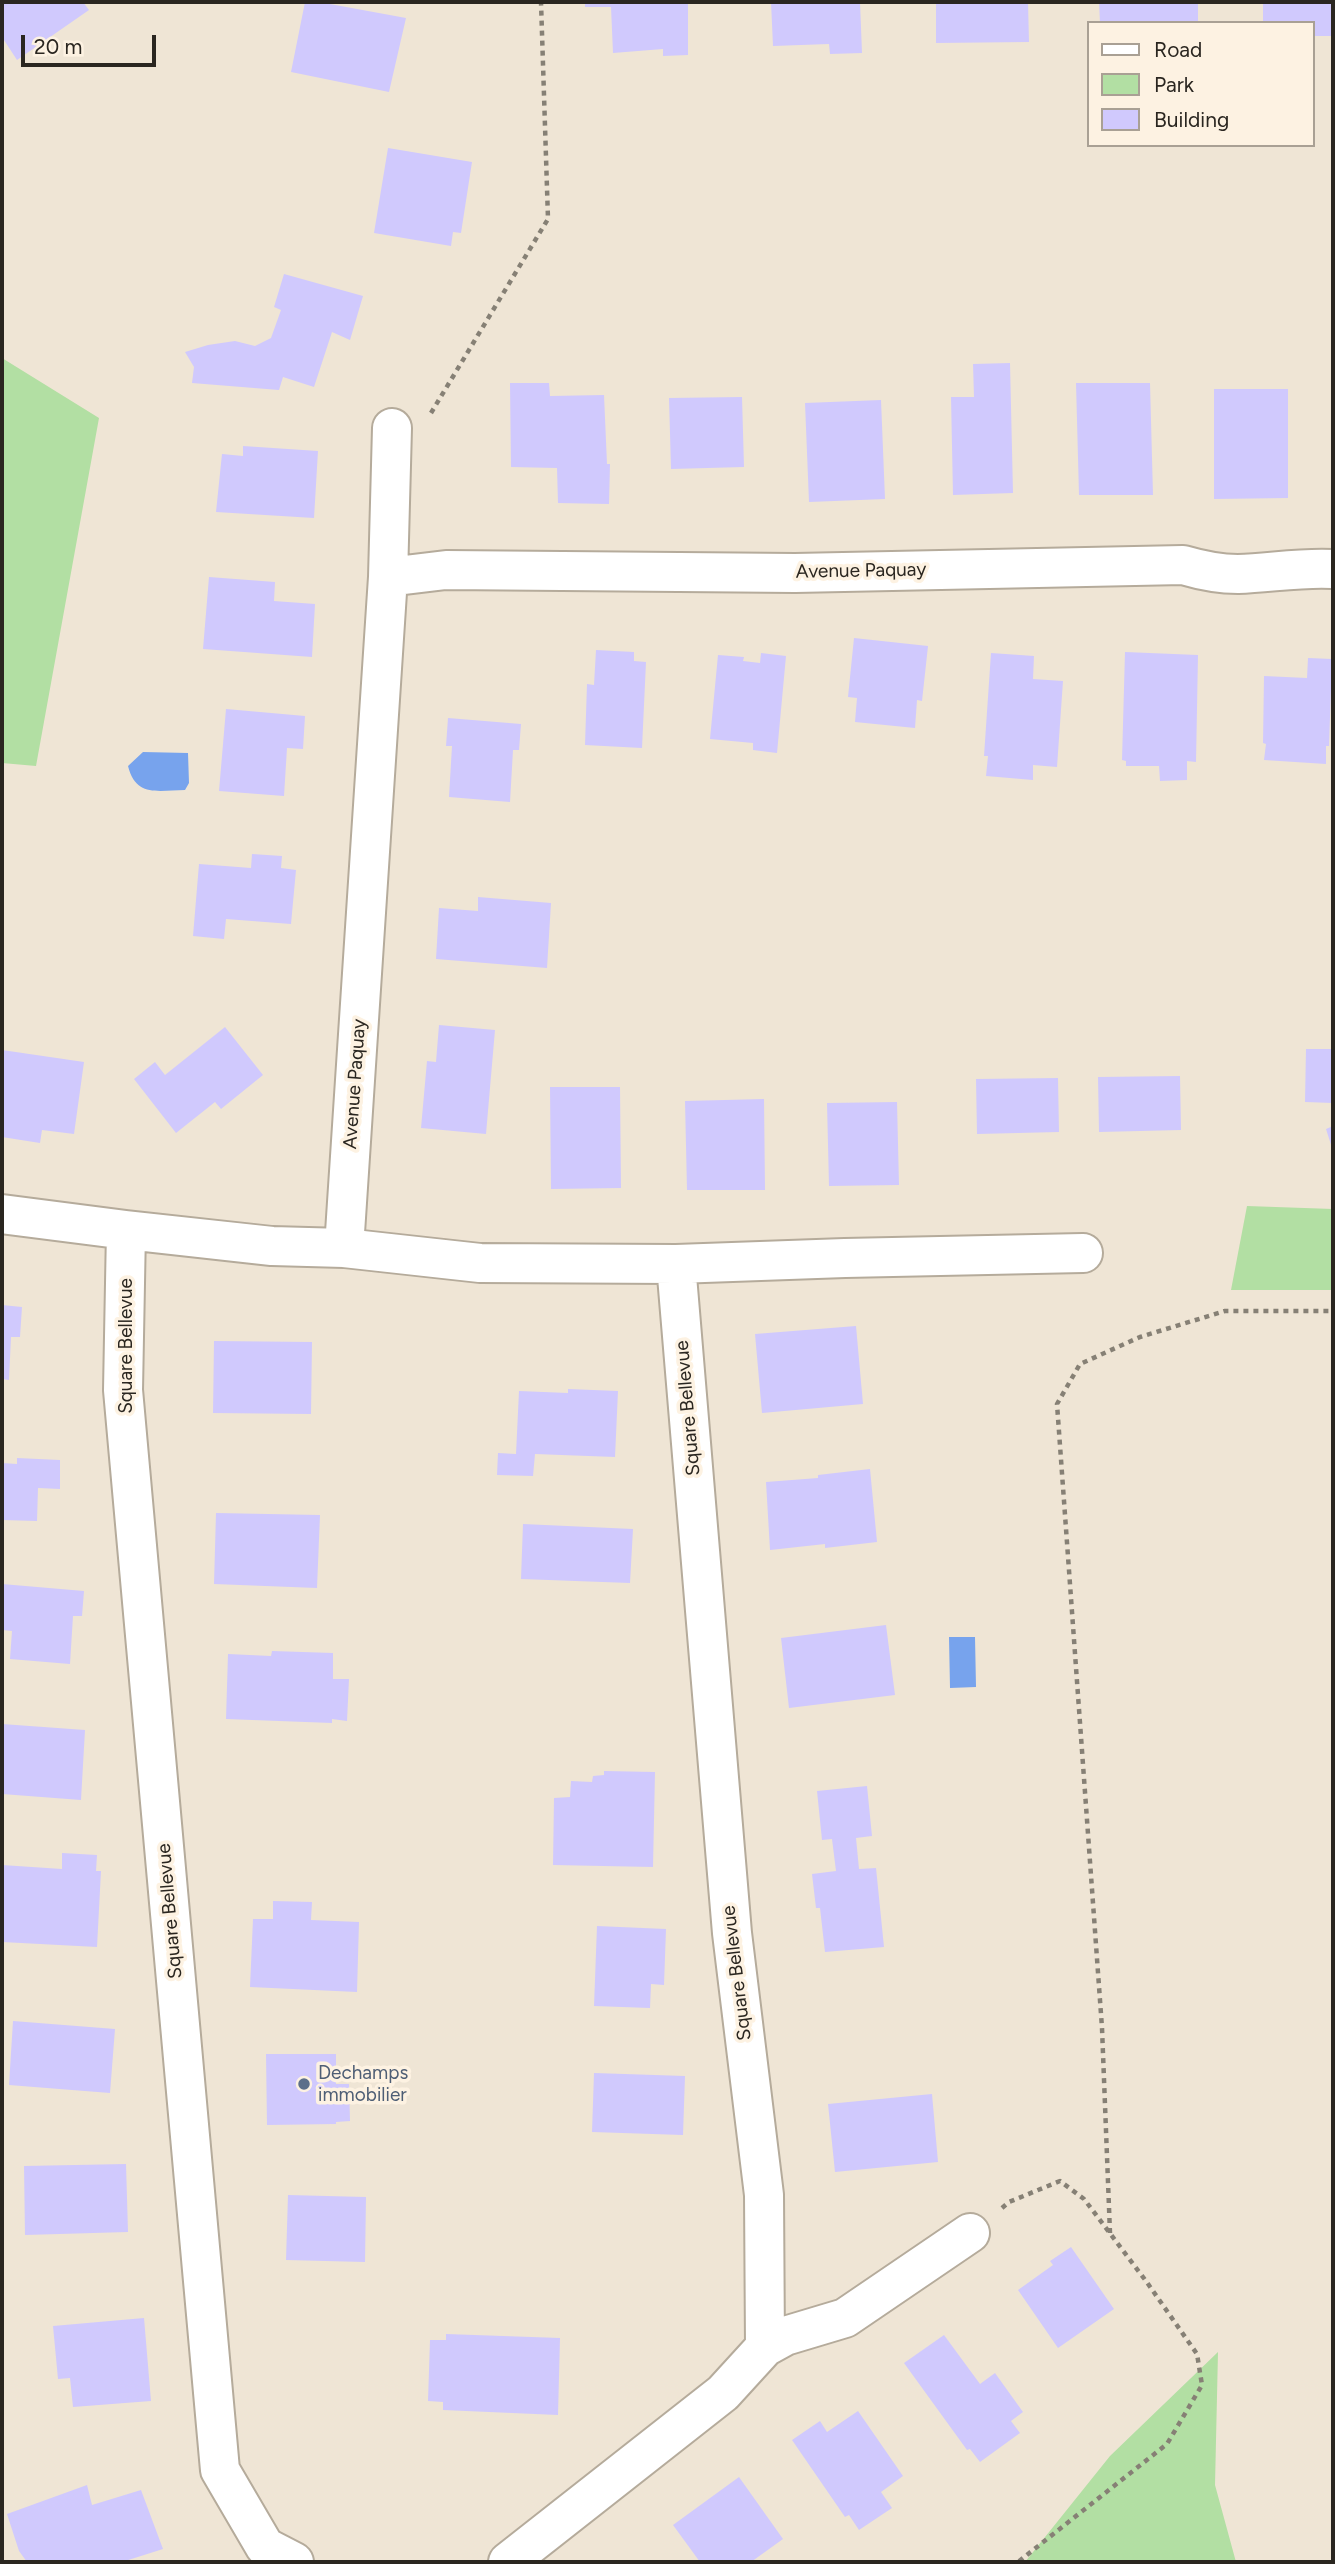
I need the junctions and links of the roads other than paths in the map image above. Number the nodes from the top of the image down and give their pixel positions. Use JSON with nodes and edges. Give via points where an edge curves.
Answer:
{"nodes":[{"id":1,"x":392,"y":428,"type":"dead end"},
{"id":2,"x":1333,"y":569,"type":"edge"},
{"id":3,"x":388,"y":577,"type":"junction"},
{"id":4,"x":2,"y":1214,"type":"edge"},
{"id":5,"x":127,"y":1230,"type":"junction"},
{"id":6,"x":344,"y":1248,"type":"junction"},
{"id":7,"x":1083,"y":1253,"type":"dead end"},
{"id":8,"x":676,"y":1264,"type":"junction"},
{"id":9,"x":970,"y":2233,"type":"road end"},
{"id":10,"x":765,"y":2347,"type":"junction"},
{"id":11,"x":294,"y":2562,"type":"edge"},
{"id":12,"x":508,"y":2562,"type":"edge"}],
"edges":[{"from":1,"to":3,"type":"street","name":"Avenue Paquay"},
{"from":2,"to":3,"type":"street","name":"Avenue Paquay","via":[[1236,574],[1183,565],[795,573],[446,570]]},
{"from":3,"to":6,"type":"street","name":"Avenue Paquay"},
{"from":4,"to":5,"type":"street"},
{"from":5,"to":6,"type":"street","via":[[272,1246]]},
{"from":5,"to":11,"type":"street","name":"Square Bellevue","via":[[123,1390],[220,2470],[265,2547]]},
{"from":6,"to":8,"type":"street","via":[[480,1263]]},
{"from":7,"to":8,"type":"street"},
{"from":8,"to":10,"type":"street","name":"Square Bellevue","via":[[732,1933],[764,2195]]},
{"from":9,"to":10,"type":"street","via":[[845,2318],[785,2336]]},
{"from":10,"to":12,"type":"street","via":[[723,2393]]}]}
